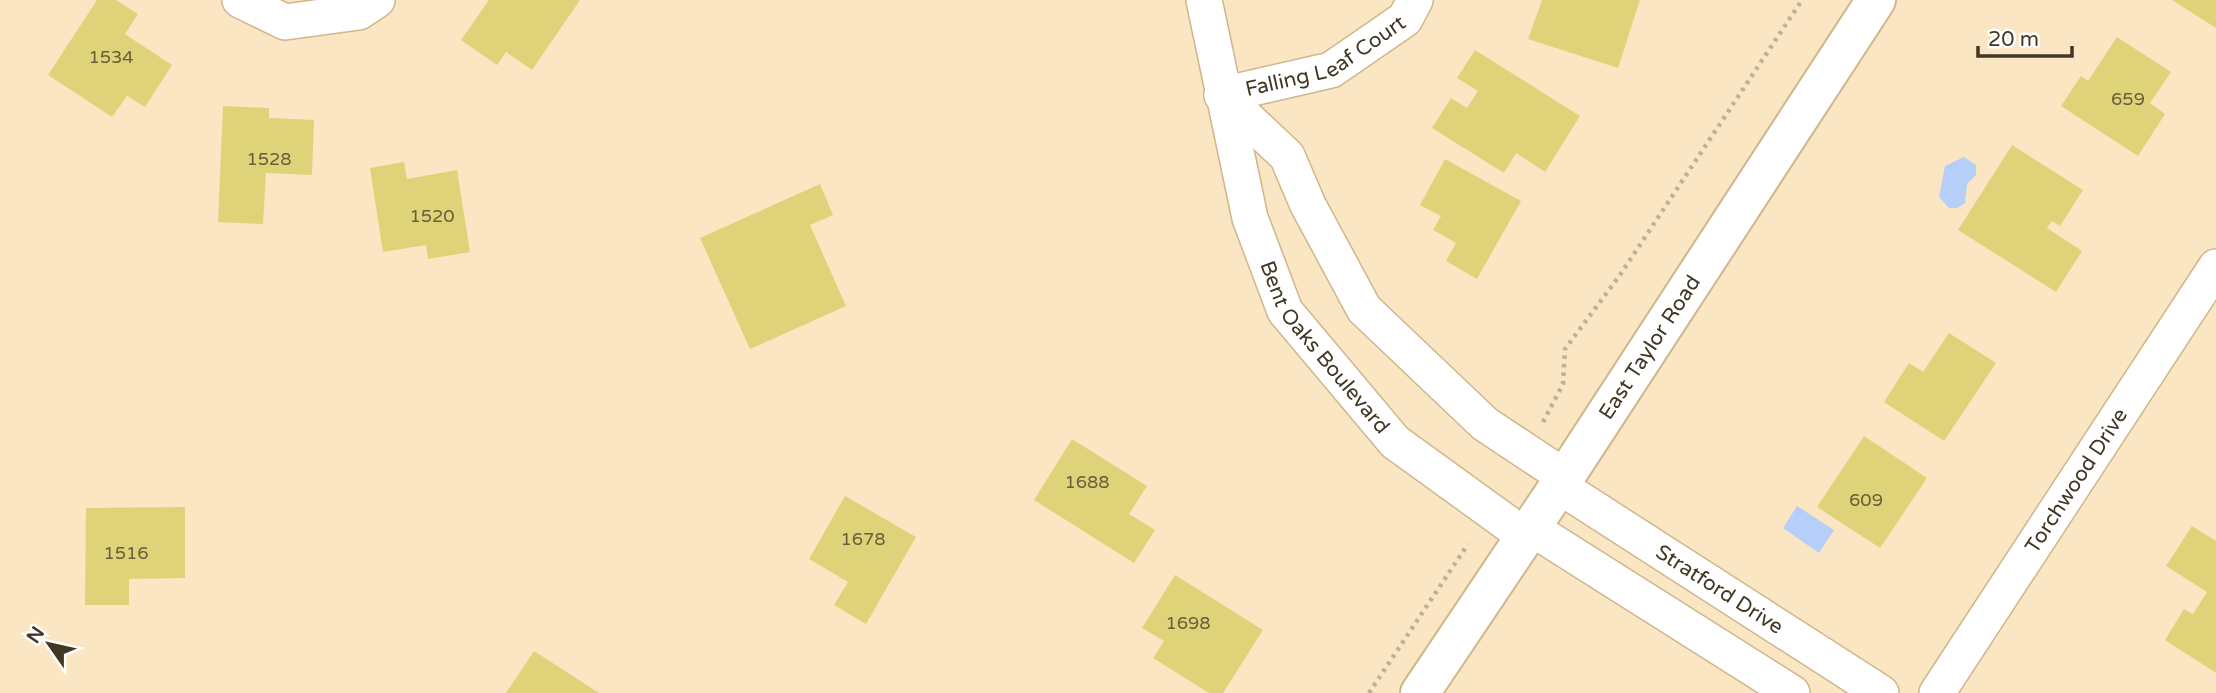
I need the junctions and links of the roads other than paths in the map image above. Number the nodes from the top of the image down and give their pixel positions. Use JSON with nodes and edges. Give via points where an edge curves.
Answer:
{"nodes":[{"id":1,"x":240,"y":0,"type":"edge"},
{"id":2,"x":377,"y":0,"type":"edge"},
{"id":3,"x":1203,"y":0,"type":"edge"},
{"id":4,"x":1415,"y":0,"type":"edge"},
{"id":5,"x":1876,"y":0,"type":"edge"},
{"id":6,"x":1222,"y":95,"type":"junction"},
{"id":7,"x":2216,"y":267,"type":"edge"},
{"id":8,"x":1562,"y":481,"type":"junction"},
{"id":9,"x":1528,"y":532,"type":"junction"},
{"id":10,"x":1420,"y":693,"type":"edge"},
{"id":11,"x":1792,"y":693,"type":"edge"},
{"id":12,"x":1881,"y":693,"type":"edge"},
{"id":13,"x":1937,"y":693,"type":"edge"}],
"edges":[{"from":1,"to":2,"type":"street","via":[[285,22],[359,12]]},
{"from":3,"to":6,"type":"street","name":"Bent Oaks Boulevard"},
{"from":4,"to":6,"type":"street","name":"Falling Leaf Court","via":[[1405,19],[1331,70]]},
{"from":5,"to":8,"type":"main road","name":"East Taylor Road"},
{"from":6,"to":8,"type":"street","via":[[1287,156],[1364,309],[1485,424]]},
{"from":6,"to":9,"type":"street","name":"Bent Oaks Boulevard","via":[[1250,218],[1285,311],[1395,442]]},
{"from":7,"to":13,"type":"street","name":"Torchwood Drive"},
{"from":8,"to":9,"type":"main road","name":"East Taylor Road"},
{"from":8,"to":12,"type":"street","name":"Stratford Drive"},
{"from":9,"to":10,"type":"main road","name":"East Taylor Road"},
{"from":9,"to":11,"type":"street"}]}
